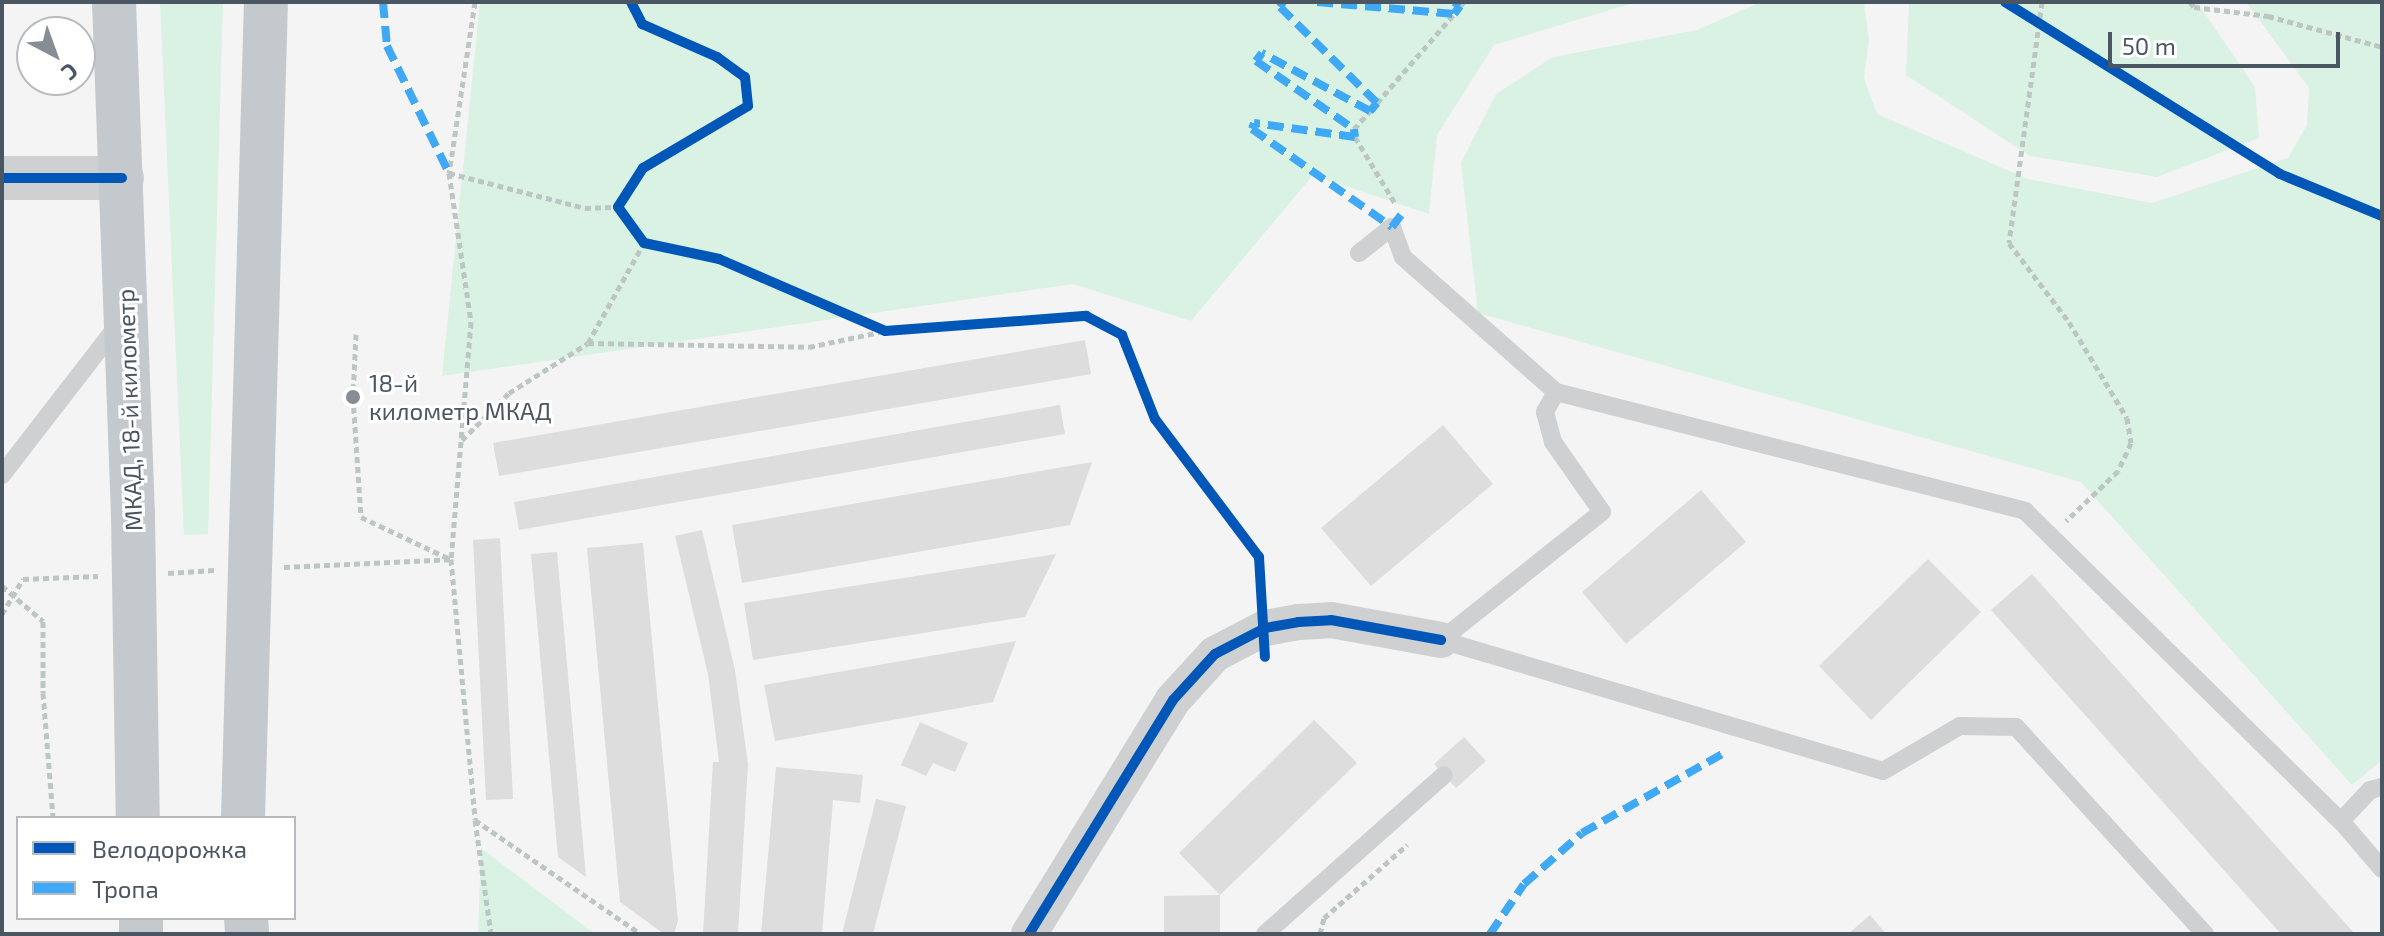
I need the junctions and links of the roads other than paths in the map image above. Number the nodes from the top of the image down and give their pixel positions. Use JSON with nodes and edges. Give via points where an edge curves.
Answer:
{"nodes":[{"id":1,"x":114,"y":2,"type":"edge"},
{"id":2,"x":266,"y":2,"type":"edge"},
{"id":3,"x":2,"y":178,"type":"edge"},
{"id":4,"x":122,"y":178,"type":"junction"},
{"id":5,"x":1359,"y":253,"type":"dead end"},
{"id":6,"x":125,"y":317,"type":"junction"},
{"id":7,"x":1556,"y":392,"type":"junction"},
{"id":8,"x":2,"y":475,"type":"edge"},
{"id":9,"x":1441,"y":640,"type":"junction"},
{"id":10,"x":1444,"y":775,"type":"dead end"},
{"id":11,"x":2382,"y":787,"type":"edge"},
{"id":12,"x":138,"y":816,"type":"edge"},
{"id":13,"x":243,"y":816,"type":"edge"},
{"id":14,"x":2341,"y":821,"type":"junction"},
{"id":15,"x":2382,"y":869,"type":"edge"},
{"id":16,"x":1029,"y":934,"type":"edge"},
{"id":17,"x":1265,"y":934,"type":"edge"},
{"id":18,"x":2205,"y":934,"type":"edge"}],
"edges":[{"from":1,"to":4,"type":"highway","name":"МКАД, 18-й километр"},
{"from":2,"to":13,"type":"highway"},
{"from":3,"to":4,"type":"street"},
{"from":4,"to":6,"type":"highway","name":"МКАД, 18-й километр"},
{"from":5,"to":7,"type":"lane","via":[[1392,227],[1403,257]]},
{"from":6,"to":8,"type":"lane"},
{"from":6,"to":12,"type":"highway","name":"МКАД, 18-й километр"},
{"from":7,"to":9,"type":"lane","via":[[1545,412],[1553,442],[1602,512]]},
{"from":7,"to":14,"type":"lane","via":[[2025,511]]},
{"from":9,"to":16,"type":"street","via":[[1331,620],[1298,622],[1265,628],[1215,654],[1173,700]]},
{"from":9,"to":18,"type":"lane","via":[[1883,771],[1960,726],[2016,727]]},
{"from":10,"to":17,"type":"lane"},
{"from":11,"to":14,"type":"lane","via":[[2370,790]]},
{"from":14,"to":15,"type":"lane"}]}
